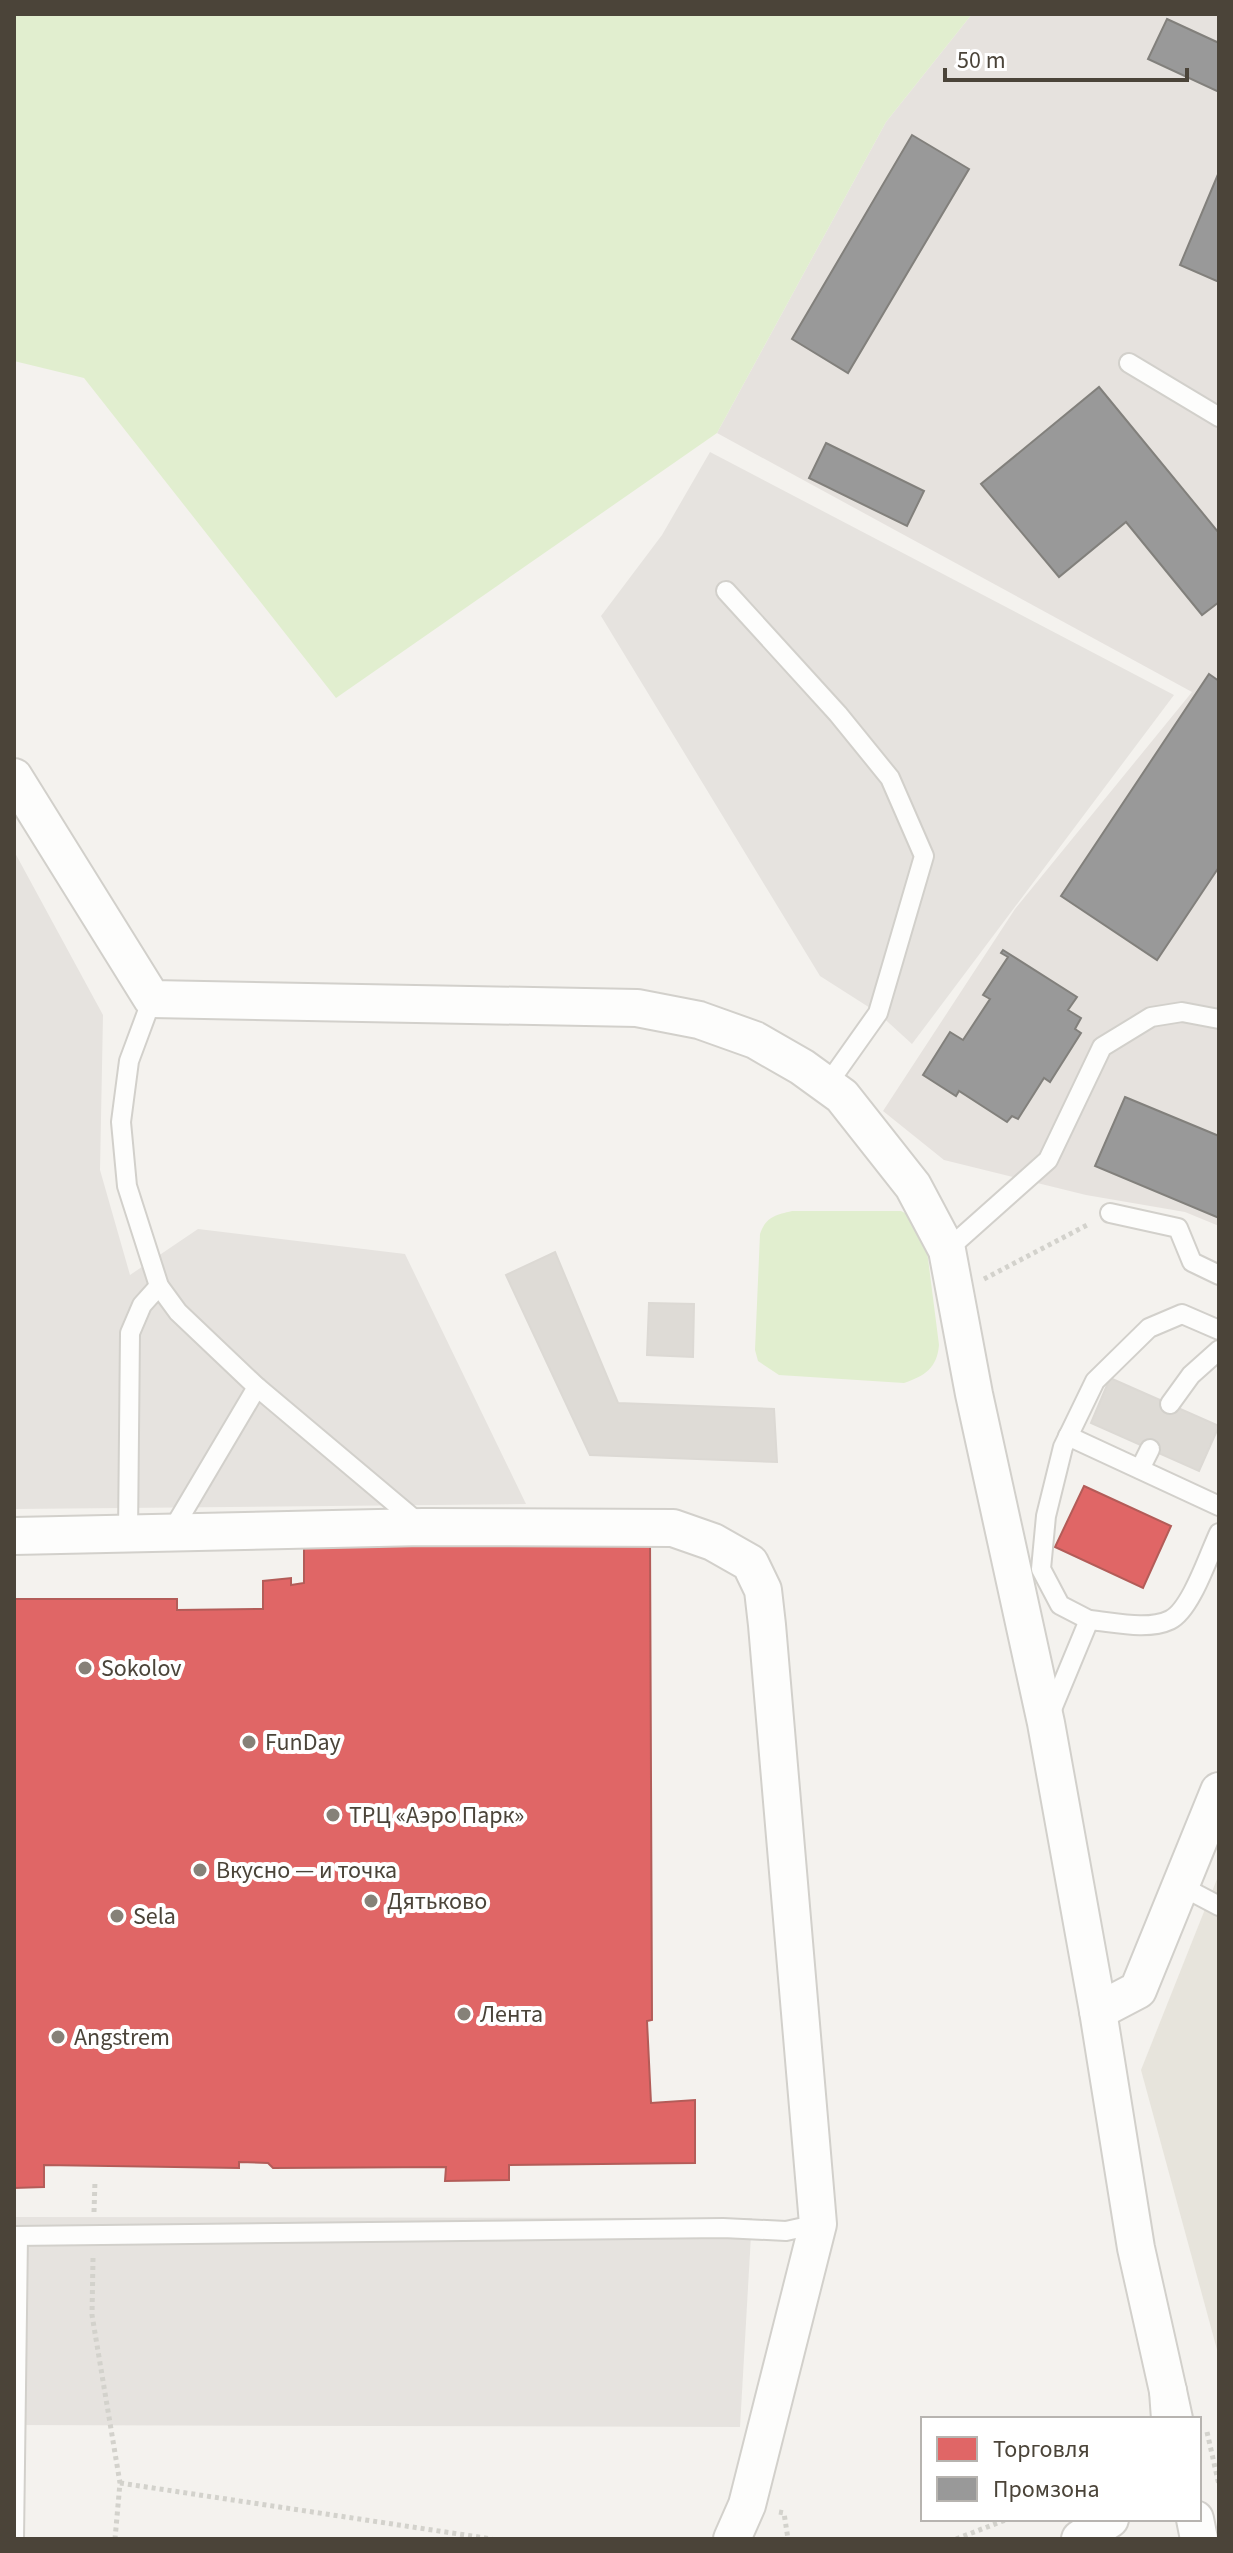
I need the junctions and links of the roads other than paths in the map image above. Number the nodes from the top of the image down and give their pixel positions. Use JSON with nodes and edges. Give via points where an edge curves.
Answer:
{"nodes":[{"id":1,"x":1129,"y":363,"type":"dead end"},
{"id":2,"x":1219,"y":417,"type":"edge"},
{"id":3,"x":726,"y":591,"type":"dead end"},
{"id":4,"x":14,"y":777,"type":"edge"},
{"id":5,"x":152,"y":999,"type":"junction"},
{"id":6,"x":1219,"y":1019,"type":"edge"},
{"id":7,"x":827,"y":1085,"type":"junction"},
{"id":8,"x":1110,"y":1213,"type":"road end"},
{"id":9,"x":947,"y":1250,"type":"junction"},
{"id":10,"x":1219,"y":1275,"type":"edge"},
{"id":11,"x":159,"y":1286,"type":"junction"},
{"id":12,"x":1219,"y":1330,"type":"edge"},
{"id":13,"x":1219,"y":1350,"type":"edge"},
{"id":14,"x":257,"y":1387,"type":"junction"},
{"id":15,"x":1170,"y":1404,"type":"dead end"},
{"id":16,"x":1068,"y":1436,"type":"junction"},
{"id":17,"x":1150,"y":1449,"type":"dead end"},
{"id":18,"x":1140,"y":1469,"type":"junction"},
{"id":19,"x":1219,"y":1506,"type":"edge"},
{"id":20,"x":423,"y":1527,"type":"junction"},
{"id":21,"x":1219,"y":1533,"type":"edge"},
{"id":22,"x":170,"y":1534,"type":"junction"},
{"id":23,"x":128,"y":1535,"type":"junction"},
{"id":24,"x":14,"y":1536,"type":"edge"},
{"id":25,"x":1089,"y":1620,"type":"junction"},
{"id":26,"x":1046,"y":1723,"type":"junction"},
{"id":27,"x":1219,"y":1791,"type":"edge"},
{"id":28,"x":1181,"y":1886,"type":"junction"},
{"id":29,"x":1219,"y":1906,"type":"edge"},
{"id":30,"x":1098,"y":2011,"type":"junction"},
{"id":31,"x":818,"y":2224,"type":"junction"},
{"id":32,"x":16,"y":2236,"type":"edge"},
{"id":33,"x":1171,"y":2410,"type":"edge"},
{"id":34,"x":747,"y":2505,"type":"junction"},
{"id":35,"x":1107,"y":2521,"type":"edge"},
{"id":36,"x":14,"y":2539,"type":"edge"},
{"id":37,"x":732,"y":2539,"type":"edge"},
{"id":38,"x":759,"y":2539,"type":"edge"},
{"id":39,"x":1080,"y":2539,"type":"edge"}],
"edges":[{"from":1,"to":2,"type":"lane"},
{"from":3,"to":7,"type":"lane","via":[[890,778],[924,856],[878,1013]]},
{"from":4,"to":5,"type":"street"},
{"from":5,"to":7,"type":"street","via":[[637,1008],[699,1020],[755,1040]]},
{"from":5,"to":11,"type":"lane","via":[[129,1061],[121,1122],[127,1186]]},
{"from":6,"to":9,"type":"lane","via":[[1182,1012],[1151,1017],[1102,1047],[1048,1160]]},
{"from":7,"to":9,"type":"street","via":[[842,1096],[913,1186]]},
{"from":8,"to":10,"type":"lane","via":[[1178,1228],[1192,1262]]},
{"from":9,"to":26,"type":"street"},
{"from":11,"to":14,"type":"lane","via":[[178,1312]]},
{"from":11,"to":23,"type":"lane","via":[[142,1305],[130,1333]]},
{"from":12,"to":16,"type":"lane","via":[[1182,1314],[1149,1328],[1095,1381]]},
{"from":13,"to":15,"type":"lane"},
{"from":14,"to":20,"type":"lane"},
{"from":14,"to":22,"type":"lane"},
{"from":16,"to":18,"type":"lane"},
{"from":16,"to":25,"type":"lane","via":[[1046,1516],[1041,1569],[1060,1605]]},
{"from":17,"to":18,"type":"lane"},
{"from":18,"to":19,"type":"lane"},
{"from":20,"to":22,"type":"street"},
{"from":20,"to":31,"type":"street","via":[[673,1528],[750,1563],[763,1590],[767,1625]]},
{"from":21,"to":25,"type":"lane","via":[[1189,1598],[1172,1619],[1147,1624]]},
{"from":22,"to":23,"type":"street"},
{"from":23,"to":24,"type":"street"},
{"from":25,"to":26,"type":"lane"},
{"from":26,"to":30,"type":"street"},
{"from":27,"to":28,"type":"street"},
{"from":28,"to":29,"type":"lane"},
{"from":28,"to":30,"type":"street","via":[[1138,1990]]},
{"from":30,"to":33,"type":"street","via":[[1136,2248]]},
{"from":31,"to":32,"type":"lane","via":[[786,2231]]},
{"from":31,"to":34,"type":"street"},
{"from":32,"to":36,"type":"lane"},
{"from":34,"to":37,"type":"street"},
{"from":34,"to":38,"type":"street"},
{"from":35,"to":39,"type":"street"}]}
